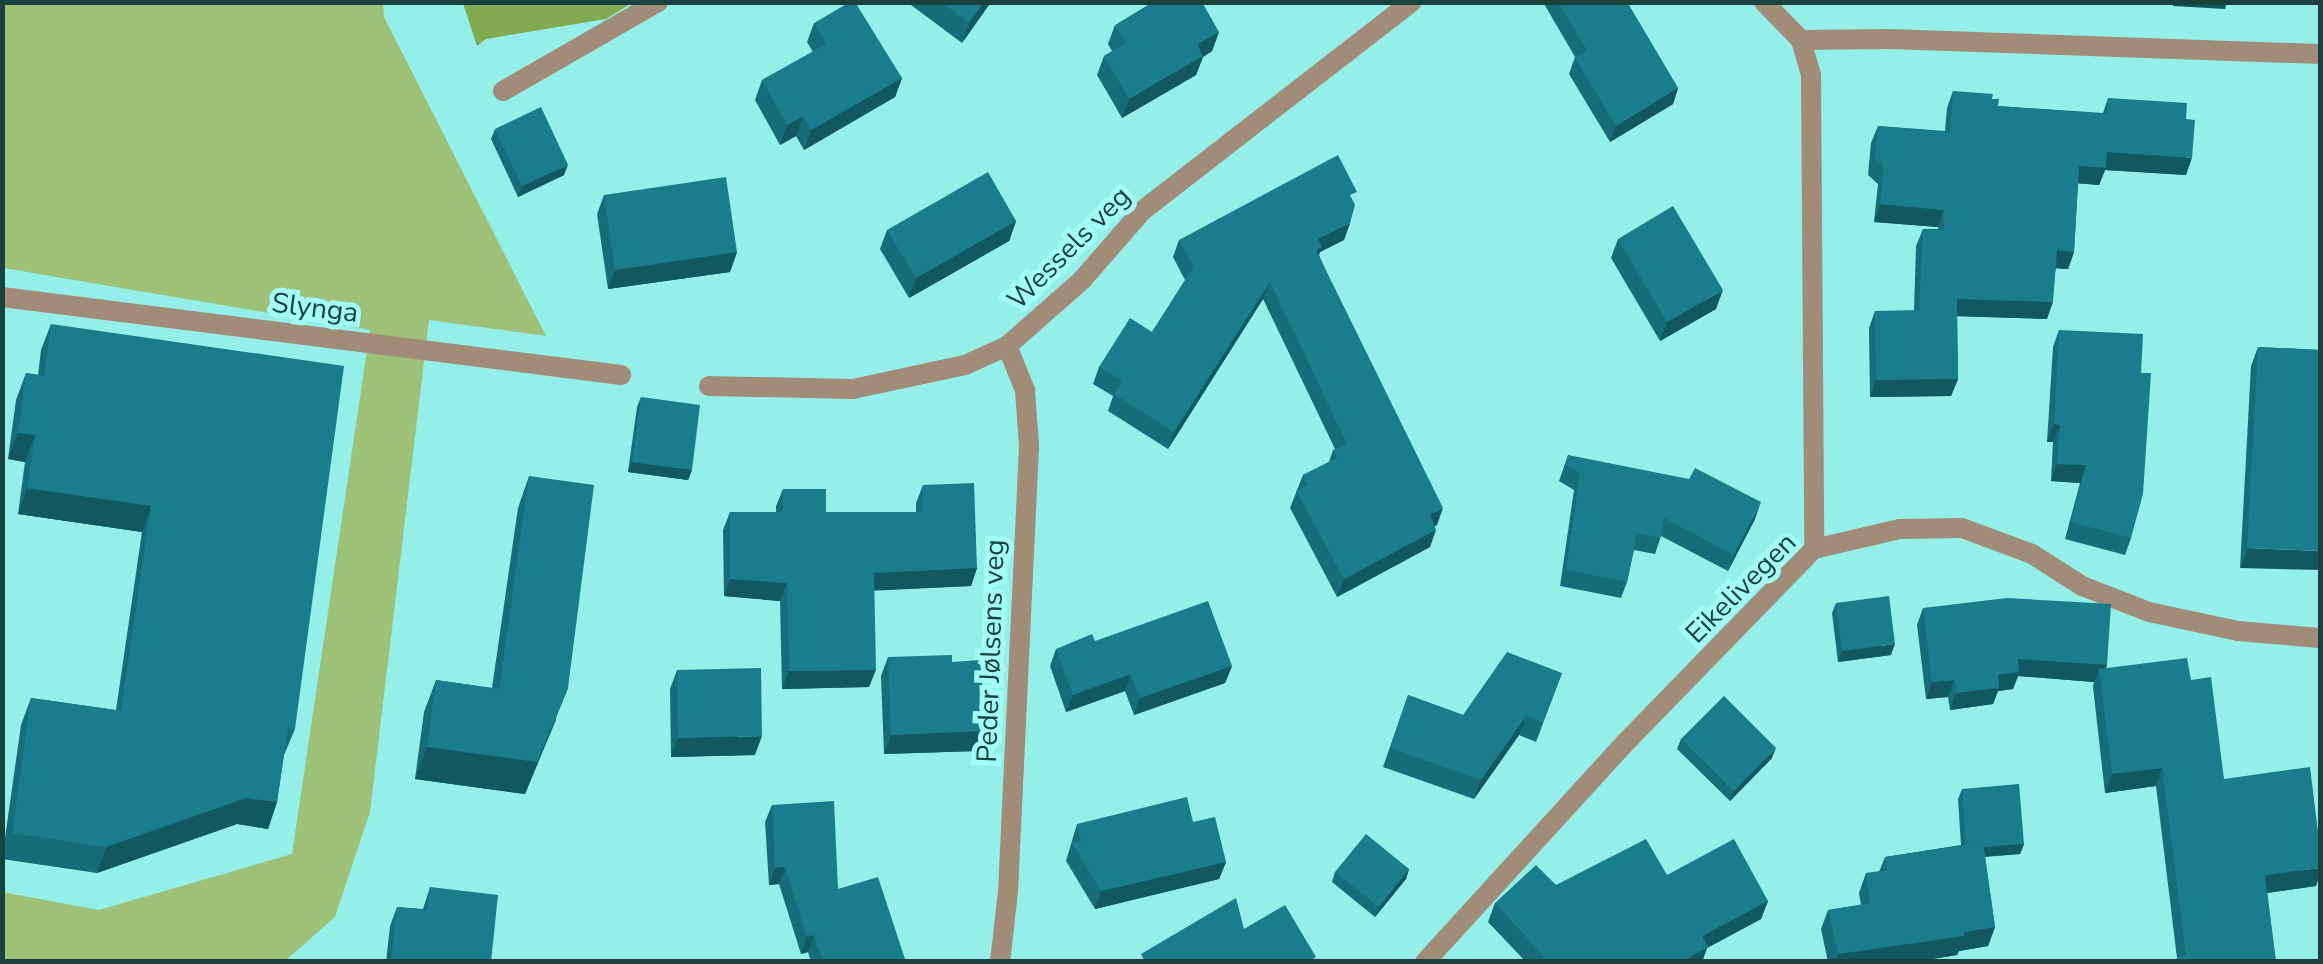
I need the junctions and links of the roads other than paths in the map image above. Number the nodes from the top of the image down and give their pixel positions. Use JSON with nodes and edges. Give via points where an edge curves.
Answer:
{"nodes":[{"id":1,"x":658,"y":2,"type":"edge"},
{"id":2,"x":1411,"y":2,"type":"edge"},
{"id":3,"x":1764,"y":2,"type":"edge"},
{"id":4,"x":1801,"y":40,"type":"junction"},
{"id":5,"x":2320,"y":54,"type":"edge"},
{"id":6,"x":503,"y":91,"type":"dead end"},
{"id":7,"x":2,"y":297,"type":"edge"},
{"id":8,"x":1008,"y":346,"type":"junction"},
{"id":9,"x":621,"y":375,"type":"dead end"},
{"id":10,"x":709,"y":386,"type":"dead end"},
{"id":11,"x":1814,"y":549,"type":"junction"},
{"id":12,"x":2320,"y":638,"type":"edge"},
{"id":13,"x":1000,"y":962,"type":"edge"},
{"id":14,"x":1425,"y":962,"type":"edge"}],
"edges":[{"from":1,"to":6,"type":"street"},
{"from":2,"to":8,"type":"street","name":"Wessels veg","via":[[1142,211],[1082,280]]},
{"from":3,"to":4,"type":"street"},
{"from":4,"to":5,"type":"street"},
{"from":4,"to":11,"type":"street","via":[[1813,118]]},
{"from":7,"to":9,"type":"street","name":"Slynga"},
{"from":8,"to":10,"type":"street","name":"Wessels veg","via":[[965,365],[853,389]]},
{"from":8,"to":13,"type":"street","name":"Peder Jølsens veg","via":[[1026,390],[1029,445]]},
{"from":11,"to":12,"type":"street","name":"Eikelivegen","via":[[1900,529],[1962,528],[2149,612],[2238,632]]},
{"from":11,"to":14,"type":"street","name":"Eikelivegen"}]}
